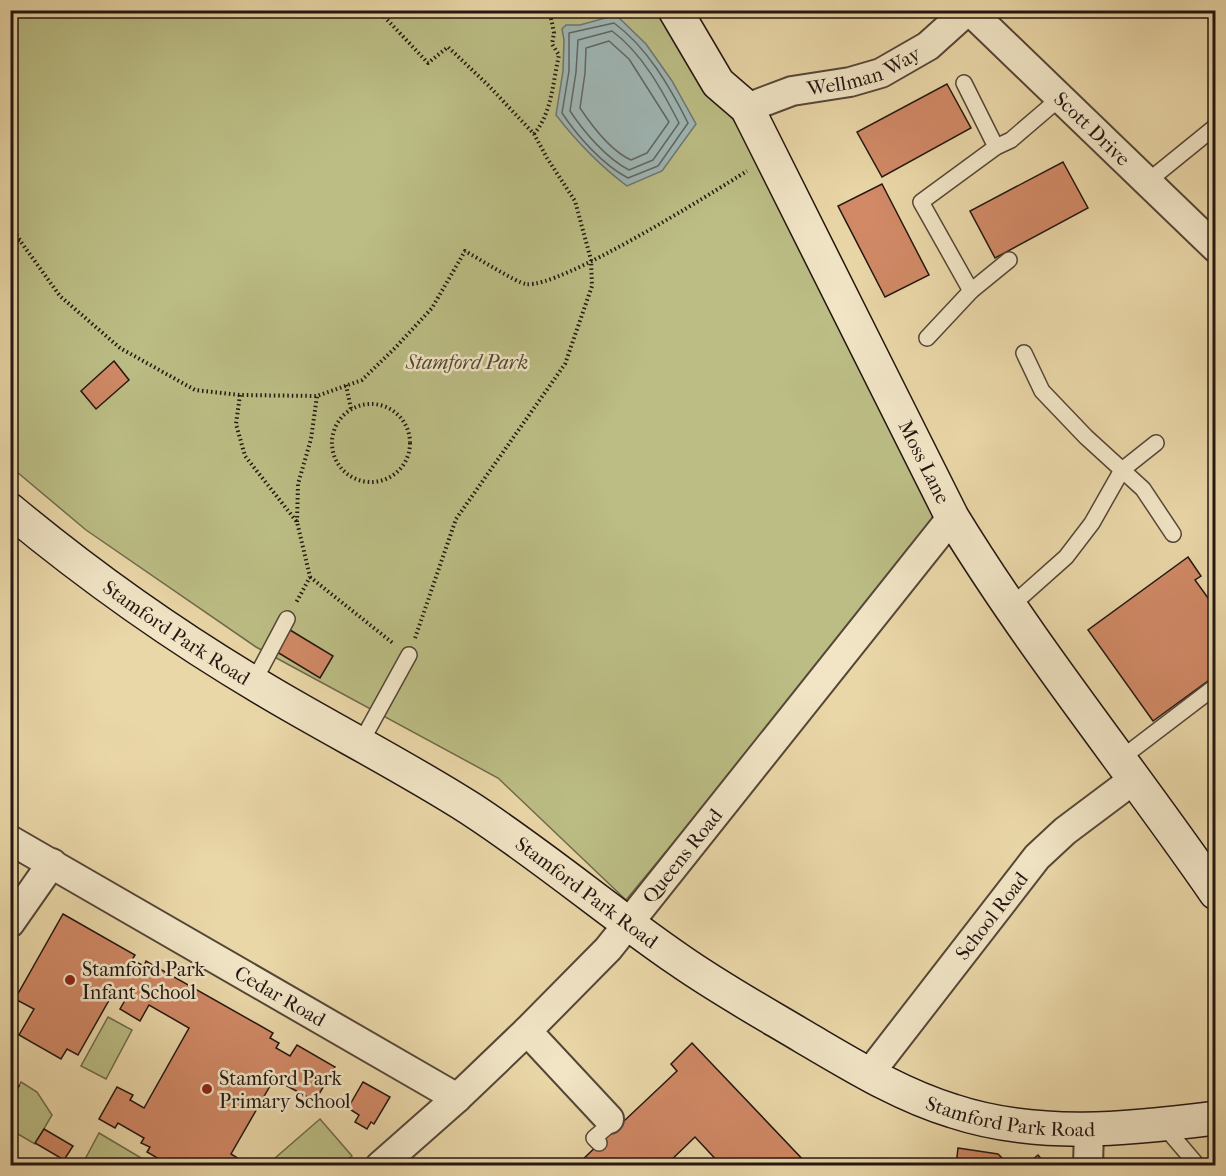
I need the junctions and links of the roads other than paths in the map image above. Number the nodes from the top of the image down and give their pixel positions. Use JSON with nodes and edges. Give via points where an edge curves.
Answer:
{"nodes":[{"id":1,"x":675,"y":10,"type":"edge"},
{"id":2,"x":968,"y":10,"type":"edge"},
{"id":3,"x":964,"y":83,"type":"dead end"},
{"id":4,"x":1060,"y":98,"type":"junction"},
{"id":5,"x":747,"y":108,"type":"junction"},
{"id":6,"x":1215,"y":126,"type":"edge"},
{"id":7,"x":996,"y":147,"type":"junction"},
{"id":8,"x":1147,"y":182,"type":"junction"},
{"id":9,"x":1215,"y":248,"type":"edge"},
{"id":10,"x":1009,"y":260,"type":"dead end"},
{"id":11,"x":971,"y":291,"type":"junction"},
{"id":12,"x":927,"y":338,"type":"dead end"},
{"id":13,"x":1024,"y":353,"type":"dead end"},
{"id":14,"x":1156,"y":443,"type":"dead end"},
{"id":15,"x":1122,"y":470,"type":"junction"},
{"id":16,"x":10,"y":510,"type":"edge"},
{"id":17,"x":952,"y":517,"type":"junction"},
{"id":18,"x":1173,"y":534,"type":"dead end"},
{"id":19,"x":1011,"y":606,"type":"junction"},
{"id":20,"x":287,"y":619,"type":"road end"},
{"id":21,"x":409,"y":655,"type":"road end"},
{"id":22,"x":253,"y":683,"type":"junction"},
{"id":23,"x":1215,"y":686,"type":"edge"},
{"id":24,"x":360,"y":744,"type":"junction"},
{"id":25,"x":1126,"y":770,"type":"junction"},
{"id":26,"x":10,"y":840,"type":"edge"},
{"id":27,"x":52,"y":863,"type":"junction"},
{"id":28,"x":1215,"y":892,"type":"edge"},
{"id":29,"x":10,"y":923,"type":"edge"},
{"id":30,"x":628,"y":923,"type":"junction"},
{"id":31,"x":527,"y":1031,"type":"junction"},
{"id":32,"x":869,"y":1074,"type":"junction"},
{"id":33,"x":456,"y":1098,"type":"junction"},
{"id":34,"x":1215,"y":1118,"type":"edge"},
{"id":35,"x":1163,"y":1125,"type":"junction"},
{"id":36,"x":1089,"y":1129,"type":"junction"},
{"id":37,"x":604,"y":1131,"type":"dead end"},
{"id":38,"x":380,"y":1166,"type":"edge"},
{"id":39,"x":1088,"y":1166,"type":"edge"},
{"id":40,"x":1198,"y":1166,"type":"edge"}],
"edges":[{"from":1,"to":5,"type":"street","name":"Moss Lane","via":[[718,83]]},
{"from":2,"to":4,"type":"street","name":"Scott Drive"},
{"from":2,"to":5,"type":"street","name":"Wellman Way","via":[[928,46],[881,73],[792,91]]},
{"from":3,"to":7,"type":"lane"},
{"from":4,"to":7,"type":"lane","via":[[1011,140]]},
{"from":4,"to":8,"type":"street","name":"Scott Drive"},
{"from":5,"to":17,"type":"street","name":"Moss Lane"},
{"from":6,"to":8,"type":"lane"},
{"from":7,"to":11,"type":"lane","via":[[921,202]]},
{"from":8,"to":9,"type":"street","name":"Scott Drive"},
{"from":10,"to":11,"type":"lane"},
{"from":11,"to":12,"type":"lane"},
{"from":13,"to":15,"type":"lane","via":[[1042,391]]},
{"from":14,"to":15,"type":"lane"},
{"from":15,"to":18,"type":"lane","via":[[1143,489]]},
{"from":15,"to":19,"type":"lane","via":[[1092,523],[1066,557]]},
{"from":16,"to":22,"type":"street","name":"Stamford Park Road","via":[[110,589]]},
{"from":17,"to":19,"type":"street","name":"Moss Lane"},
{"from":17,"to":30,"type":"street","name":"Queens Road"},
{"from":19,"to":25,"type":"street","name":"Moss Lane"},
{"from":20,"to":22,"type":"lane"},
{"from":21,"to":24,"type":"lane"},
{"from":22,"to":24,"type":"street","name":"Stamford Park Road"},
{"from":23,"to":25,"type":"lane"},
{"from":24,"to":30,"type":"street","name":"Stamford Park Road","via":[[475,812]]},
{"from":25,"to":28,"type":"street","name":"Moss Lane"},
{"from":25,"to":32,"type":"street","name":"School Road","via":[[1037,856]]},
{"from":26,"to":27,"type":"street","name":"Cedar Road"},
{"from":27,"to":29,"type":"street"},
{"from":27,"to":33,"type":"street","name":"Cedar Road"},
{"from":30,"to":31,"type":"street","name":"Queens Road","via":[[608,949]]},
{"from":30,"to":32,"type":"street","name":"Stamford Park Road","via":[[682,962]]},
{"from":31,"to":33,"type":"street","name":"Queens Road"},
{"from":31,"to":37,"type":"street"},
{"from":32,"to":36,"type":"street","name":"Stamford Park Road","via":[[918,1098],[970,1116],[1037,1128]]},
{"from":33,"to":38,"type":"street","name":"Queens Road"},
{"from":34,"to":35,"type":"street","name":"Stamford Park Road"},
{"from":35,"to":36,"type":"street","name":"Stamford Park Road"},
{"from":35,"to":40,"type":"lane"},
{"from":36,"to":39,"type":"street"}]}
